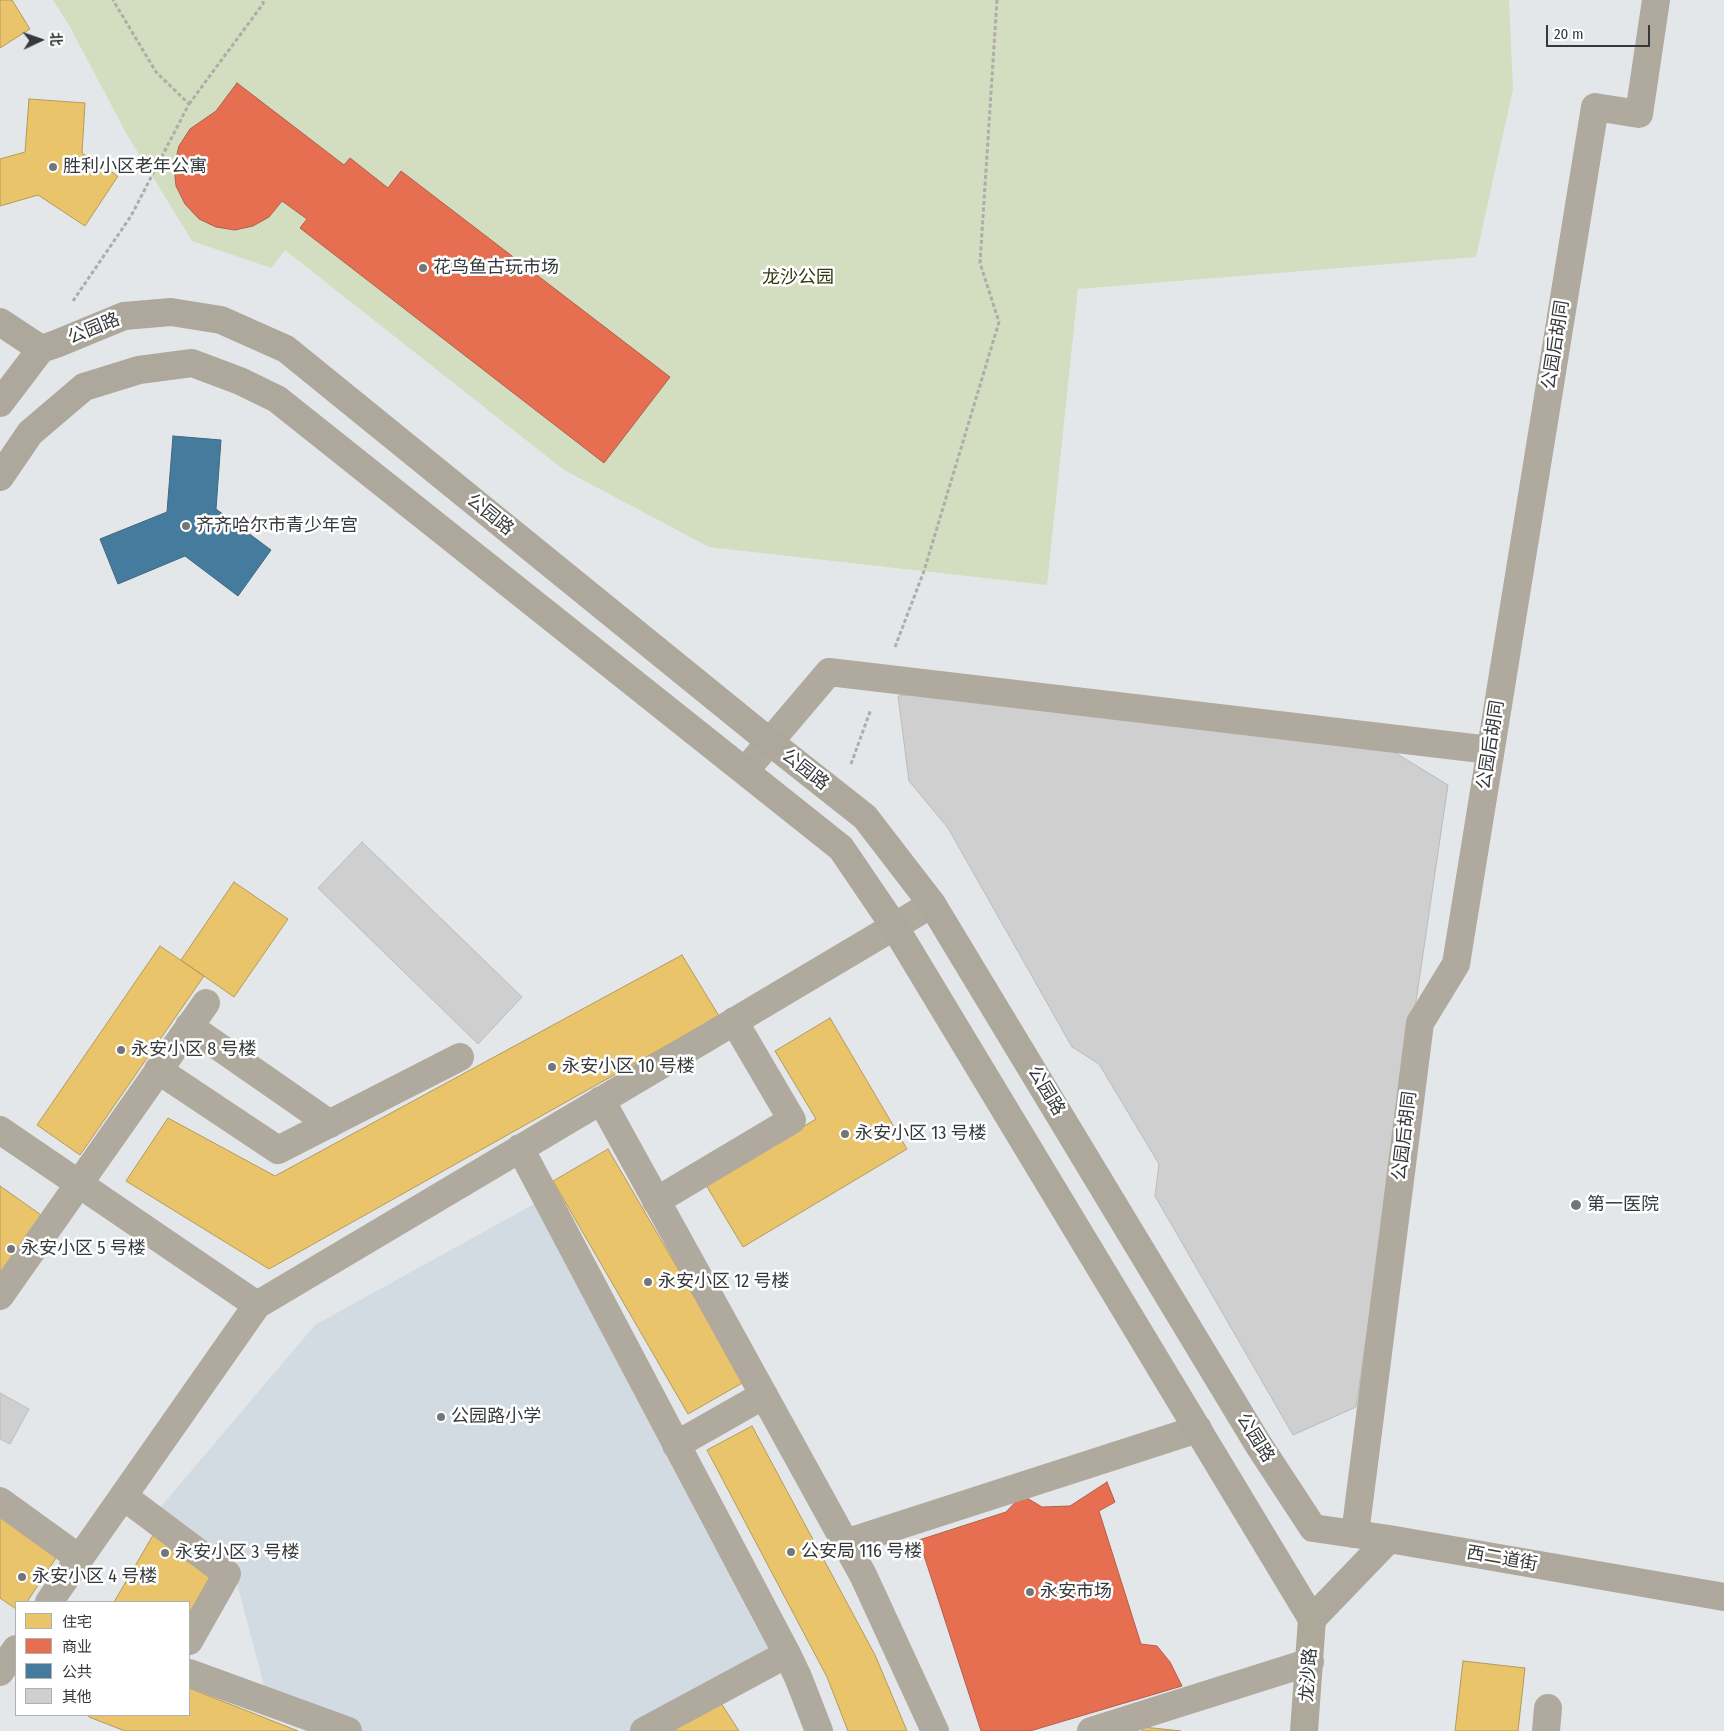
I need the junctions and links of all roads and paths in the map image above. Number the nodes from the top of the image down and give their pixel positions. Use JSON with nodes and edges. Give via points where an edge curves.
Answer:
{"nodes":[{"id":1,"x":113,"y":0,"type":"edge"},
{"id":2,"x":263,"y":0,"type":"edge"},
{"id":3,"x":997,"y":0,"type":"edge"},
{"id":4,"x":1656,"y":0,"type":"edge"},
{"id":5,"x":189,"y":104,"type":"junction"},
{"id":6,"x":73,"y":302,"type":"dead end"},
{"id":7,"x":0,"y":322,"type":"edge"},
{"id":8,"x":41,"y":349,"type":"junction"},
{"id":9,"x":0,"y":403,"type":"edge"},
{"id":10,"x":0,"y":477,"type":"edge"},
{"id":11,"x":883,"y":678,"type":"junction"},
{"id":12,"x":770,"y":742,"type":"junction"},
{"id":13,"x":1490,"y":750,"type":"junction"},
{"id":14,"x":745,"y":771,"type":"junction"},
{"id":15,"x":839,"y":796,"type":"junction"},
{"id":16,"x":932,"y":904,"type":"junction"},
{"id":17,"x":894,"y":926,"type":"junction"},
{"id":18,"x":206,"y":1003,"type":"dead end"},
{"id":19,"x":734,"y":1021,"type":"junction"},
{"id":20,"x":190,"y":1026,"type":"junction"},
{"id":21,"x":460,"y":1057,"type":"dead end"},
{"id":22,"x":158,"y":1070,"type":"junction"},
{"id":23,"x":601,"y":1100,"type":"junction"},
{"id":24,"x":330,"y":1124,"type":"junction"},
{"id":25,"x":0,"y":1130,"type":"edge"},
{"id":26,"x":520,"y":1148,"type":"junction"},
{"id":27,"x":78,"y":1184,"type":"junction"},
{"id":28,"x":656,"y":1201,"type":"junction"},
{"id":29,"x":0,"y":1296,"type":"edge"},
{"id":30,"x":257,"y":1305,"type":"junction"},
{"id":31,"x":764,"y":1395,"type":"junction"},
{"id":32,"x":1198,"y":1430,"type":"junction"},
{"id":33,"x":676,"y":1445,"type":"junction"},
{"id":34,"x":123,"y":1496,"type":"junction"},
{"id":35,"x":0,"y":1502,"type":"edge"},
{"id":36,"x":1355,"y":1534,"type":"junction"},
{"id":37,"x":1389,"y":1539,"type":"junction"},
{"id":38,"x":845,"y":1543,"type":"junction"},
{"id":39,"x":80,"y":1558,"type":"junction"},
{"id":40,"x":1724,"y":1597,"type":"edge"},
{"id":41,"x":50,"y":1601,"type":"edge"},
{"id":42,"x":1312,"y":1619,"type":"junction"},
{"id":43,"x":190,"y":1639,"type":"edge"},
{"id":44,"x":15,"y":1650,"type":"edge"},
{"id":45,"x":787,"y":1654,"type":"junction"},
{"id":46,"x":1310,"y":1662,"type":"junction"},
{"id":47,"x":0,"y":1672,"type":"edge"},
{"id":48,"x":190,"y":1673,"type":"edge"},
{"id":49,"x":348,"y":1731,"type":"edge"},
{"id":50,"x":644,"y":1731,"type":"edge"},
{"id":51,"x":819,"y":1731,"type":"edge"},
{"id":52,"x":935,"y":1731,"type":"edge"},
{"id":53,"x":1092,"y":1731,"type":"edge"},
{"id":54,"x":1304,"y":1731,"type":"edge"}],
"edges":[{"from":1,"to":5,"type":"path","via":[[156,72]]},
{"from":2,"to":5,"type":"path"},
{"from":3,"to":11,"type":"path","via":[[980,263],[999,322],[924,571]]},
{"from":4,"to":13,"type":"street","name":"公园后胡同","via":[[1639,114],[1595,107]]},
{"from":5,"to":6,"type":"path","via":[[131,216]]},
{"from":7,"to":8,"type":"main road"},
{"from":8,"to":9,"type":"main road"},
{"from":8,"to":12,"type":"main road","name":"公园路","via":[[124,316],[171,312],[221,320],[286,349]]},
{"from":10,"to":14,"type":"main road","via":[[30,433],[84,387],[139,370],[192,363],[240,381],[276,399]]},
{"from":11,"to":12,"type":"street","via":[[829,672]]},
{"from":11,"to":13,"type":"street"},
{"from":11,"to":15,"type":"path"},
{"from":12,"to":14,"type":"street"},
{"from":12,"to":15,"type":"main road","name":"公园路"},
{"from":13,"to":36,"type":"street","name":"公园后胡同","via":[[1456,964],[1420,1023]]},
{"from":14,"to":17,"type":"main road","via":[[841,848]]},
{"from":15,"to":16,"type":"main road","name":"公园路","via":[[865,817]]},
{"from":16,"to":17,"type":"street"},
{"from":16,"to":36,"type":"main road","name":"公园路","via":[[1258,1444],[1313,1528]]},
{"from":17,"to":19,"type":"street"},
{"from":17,"to":32,"type":"main road"},
{"from":18,"to":20,"type":"street"},
{"from":19,"to":23,"type":"street"},
{"from":19,"to":28,"type":"street","via":[[792,1120]]},
{"from":20,"to":22,"type":"street"},
{"from":20,"to":24,"type":"street"},
{"from":21,"to":24,"type":"street"},
{"from":22,"to":24,"type":"street","via":[[278,1150]]},
{"from":22,"to":27,"type":"street"},
{"from":23,"to":26,"type":"street"},
{"from":23,"to":28,"type":"street"},
{"from":25,"to":27,"type":"street"},
{"from":26,"to":30,"type":"street"},
{"from":26,"to":33,"type":"street"},
{"from":27,"to":29,"type":"street"},
{"from":27,"to":30,"type":"street"},
{"from":28,"to":31,"type":"street"},
{"from":30,"to":34,"type":"street"},
{"from":31,"to":33,"type":"street"},
{"from":31,"to":38,"type":"street"},
{"from":32,"to":38,"type":"street"},
{"from":32,"to":42,"type":"main road"},
{"from":33,"to":45,"type":"street"},
{"from":34,"to":39,"type":"street"},
{"from":34,"to":43,"type":"street","via":[[228,1574]]},
{"from":35,"to":39,"type":"street"},
{"from":36,"to":37,"type":"main road","name":"公园路"},
{"from":37,"to":40,"type":"main road","name":"西二道街"},
{"from":37,"to":42,"type":"main road"},
{"from":38,"to":52,"type":"street"},
{"from":39,"to":41,"type":"street"},
{"from":42,"to":46,"type":"main road","name":"龙沙路"},
{"from":44,"to":47,"type":"street"},
{"from":45,"to":50,"type":"street"},
{"from":45,"to":51,"type":"street"},
{"from":46,"to":53,"type":"street"},
{"from":46,"to":54,"type":"main road","name":"龙沙路"},
{"from":48,"to":49,"type":"street"}]}
